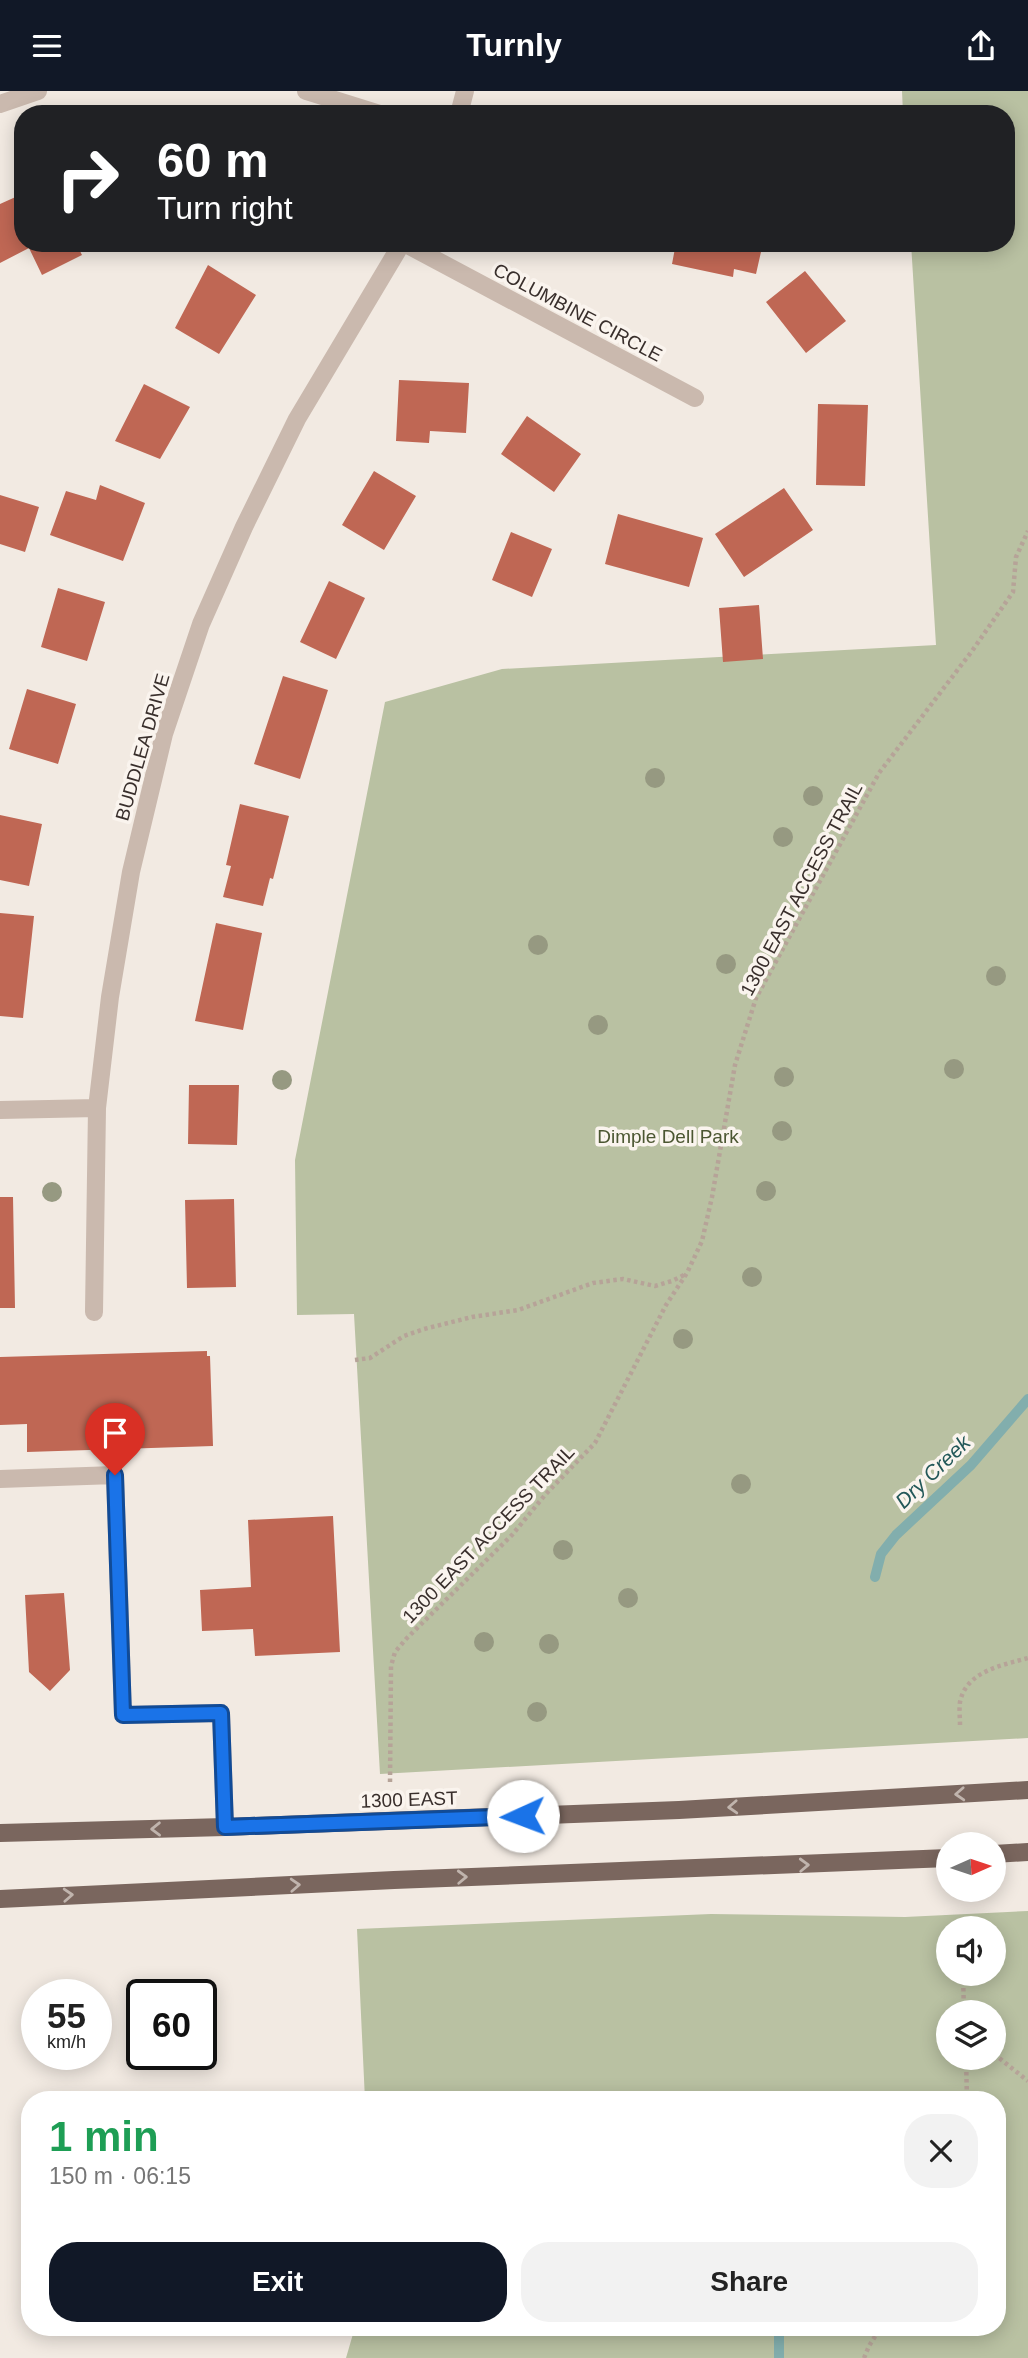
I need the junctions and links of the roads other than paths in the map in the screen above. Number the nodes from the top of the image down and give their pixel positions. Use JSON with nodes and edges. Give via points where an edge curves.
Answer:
{"nodes":[{"id":1,"x":38,"y":91,"type":"edge"},
{"id":2,"x":306,"y":91,"type":"edge"},
{"id":3,"x":0,"y":104,"type":"edge"},
{"id":4,"x":351,"y":105,"type":"edge"},
{"id":5,"x":398,"y":252,"type":"edge"},
{"id":6,"x":420,"y":252,"type":"edge"},
{"id":7,"x":695,"y":398,"type":"dead end"},
{"id":8,"x":97,"y":1108,"type":"junction"},
{"id":9,"x":0,"y":1110,"type":"edge"},
{"id":10,"x":94,"y":1312,"type":"dead end"},
{"id":11,"x":0,"y":1479,"type":"edge"},
{"id":12,"x":1028,"y":1790,"type":"edge"},
{"id":13,"x":225,"y":1827,"type":"junction"},
{"id":14,"x":0,"y":1833,"type":"edge"},
{"id":15,"x":1028,"y":1852,"type":"edge"},
{"id":16,"x":1006,"y":1853,"type":"edge"},
{"id":17,"x":936,"y":1858,"type":"edge"},
{"id":18,"x":0,"y":1899,"type":"edge"}],
"edges":[{"from":1,"to":3,"type":"street"},
{"from":2,"to":4,"type":"street"},
{"from":5,"to":8,"type":"street","name":"BUDDLEA DRIVE","via":[[297,419],[201,624],[164,734],[131,872]]},
{"from":6,"to":7,"type":"street","name":"COLUMBINE CIRCLE"},
{"from":8,"to":9,"type":"street"},
{"from":8,"to":10,"type":"street","name":"BUDDLEA DRIVE"},
{"from":11,"to":13,"type":"street","via":[[115,1475],[123,1715],[221,1713]]},
{"from":12,"to":13,"type":"main road","name":"1300 EAST","one_way":true,"via":[[679,1810]]},
{"from":13,"to":14,"type":"main road","name":"1300 EAST","one_way":true},
{"from":15,"to":16,"type":"main road"},
{"from":18,"to":17,"type":"main road","one_way":true}]}
